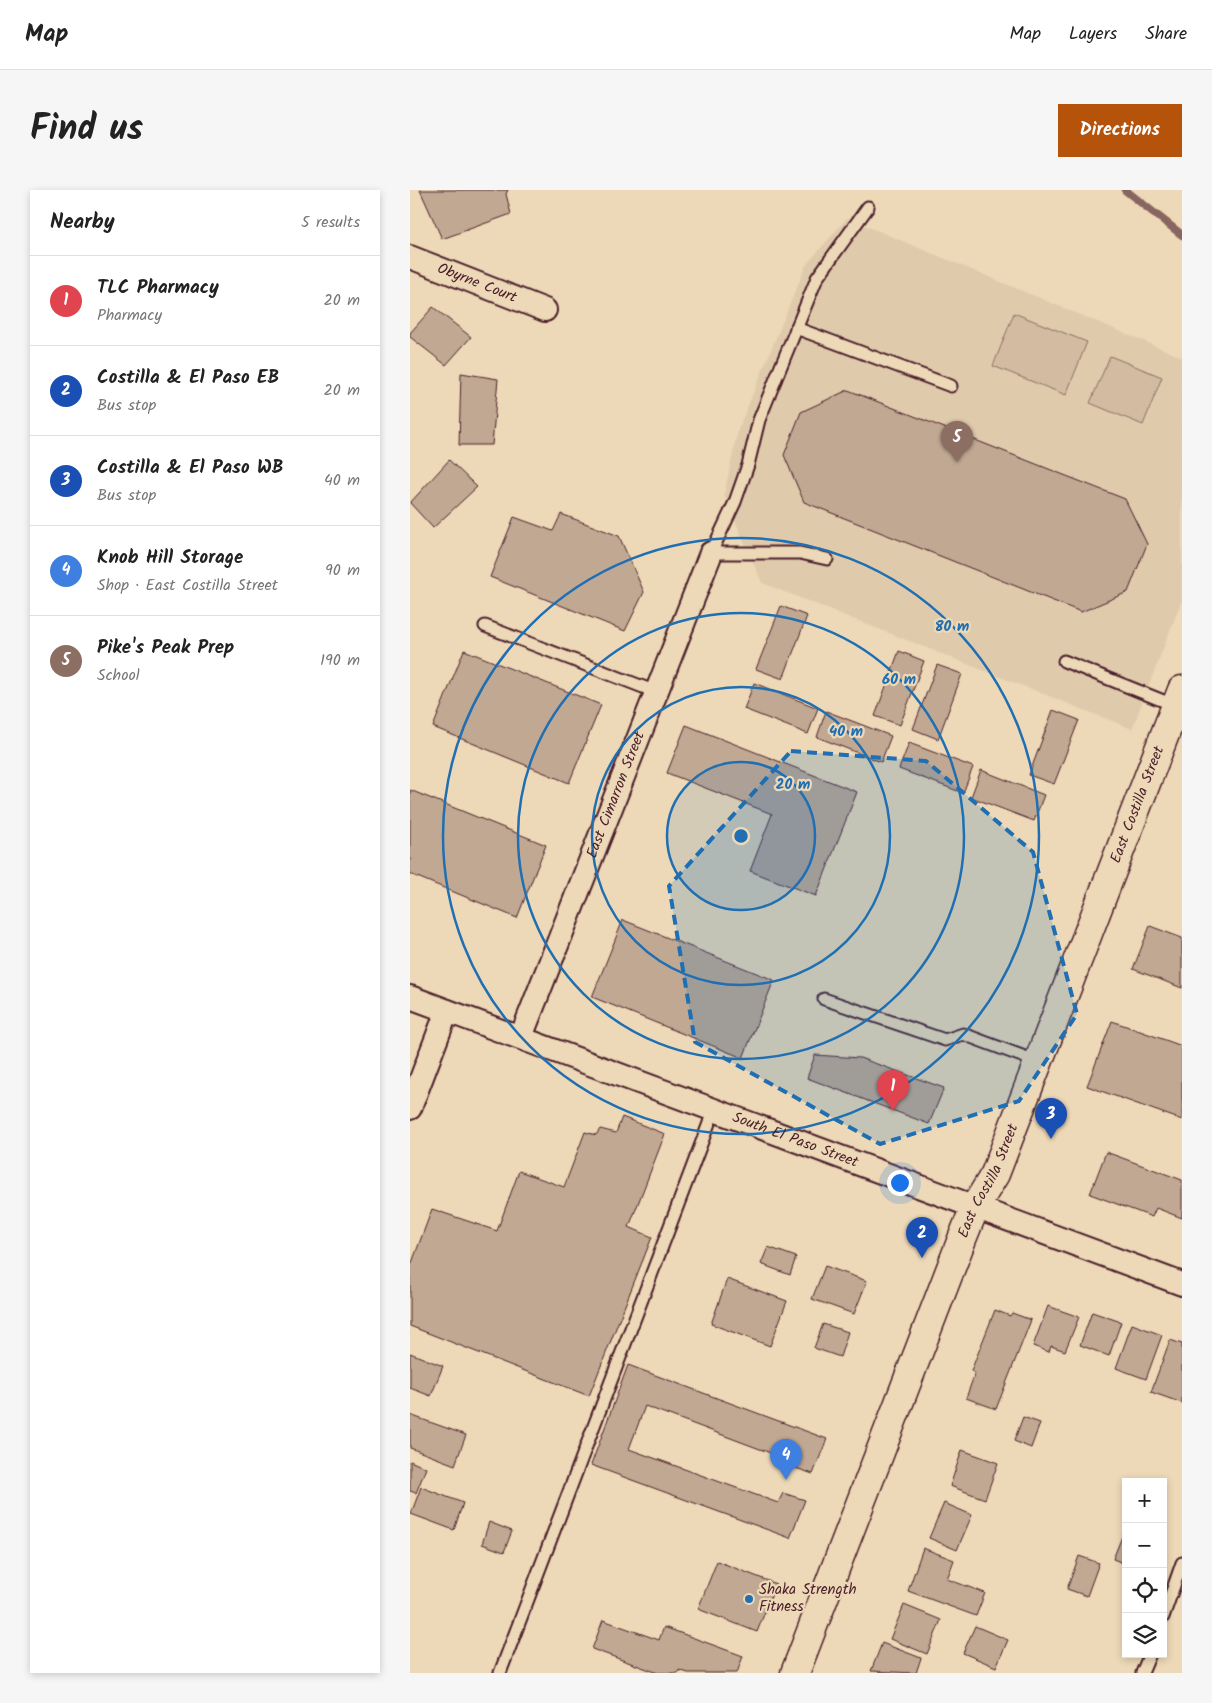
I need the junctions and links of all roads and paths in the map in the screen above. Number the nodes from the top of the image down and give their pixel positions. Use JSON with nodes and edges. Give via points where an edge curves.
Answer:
{"nodes":[{"id":1,"x":868,"y":207,"type":"dead end"},
{"id":2,"x":410,"y":257,"type":"edge"},
{"id":3,"x":544,"y":310,"type":"dead end"},
{"id":4,"x":796,"y":328,"type":"junction"},
{"id":5,"x":951,"y":386,"type":"dead end"},
{"id":6,"x":711,"y":552,"type":"junction"},
{"id":7,"x":828,"y":560,"type":"dead end"},
{"id":8,"x":486,"y":626,"type":"dead end"},
{"id":9,"x":1064,"y":661,"type":"dead end"},
{"id":10,"x":656,"y":692,"type":"junction"},
{"id":11,"x":1179,"y":698,"type":"edge"},
{"id":12,"x":410,"y":997,"type":"edge"},
{"id":13,"x":824,"y":999,"type":"dead end"},
{"id":14,"x":447,"y":1011,"type":"junction"},
{"id":15,"x":521,"y":1038,"type":"junction"},
{"id":16,"x":1038,"y":1062,"type":"junction"},
{"id":17,"x":410,"y":1108,"type":"edge"},
{"id":18,"x":714,"y":1110,"type":"junction"},
{"id":19,"x":976,"y":1206,"type":"junction"},
{"id":20,"x":1182,"y":1284,"type":"edge"},
{"id":21,"x":1182,"y":1563,"type":"edge"},
{"id":22,"x":1164,"y":1613,"type":"edge"},
{"id":23,"x":1148,"y":1658,"type":"edge"},
{"id":24,"x":500,"y":1673,"type":"edge"},
{"id":25,"x":795,"y":1673,"type":"edge"},
{"id":26,"x":1142,"y":1673,"type":"edge"}],
"edges":[{"from":1,"to":4,"type":"lane","via":[[816,278]]},
{"from":2,"to":3,"type":"street","name":"Obyrne Court"},
{"from":4,"to":5,"type":"lane"},
{"from":4,"to":6,"type":"lane","via":[[759,420],[735,502]]},
{"from":6,"to":7,"type":"lane","via":[[800,553]]},
{"from":6,"to":10,"type":"street","name":"East Cimarron Street"},
{"from":8,"to":10,"type":"lane"},
{"from":9,"to":11,"type":"lane"},
{"from":10,"to":15,"type":"street","name":"East Cimarron Street"},
{"from":11,"to":16,"type":"street","name":"East Costilla Street"},
{"from":12,"to":14,"type":"street","name":"South El Paso Street"},
{"from":13,"to":16,"type":"lane","via":[[945,1040],[962,1034]]},
{"from":14,"to":15,"type":"street","name":"South El Paso Street"},
{"from":14,"to":17,"type":"street"},
{"from":15,"to":18,"type":"street","name":"South El Paso Street"},
{"from":16,"to":19,"type":"street","name":"East Costilla Street","via":[[995,1174]]},
{"from":18,"to":19,"type":"street","name":"South El Paso Street"},
{"from":18,"to":24,"type":"lane"},
{"from":19,"to":20,"type":"street","name":"South El Paso Street"},
{"from":19,"to":25,"type":"street","name":"East Costilla Street"},
{"from":21,"to":22,"type":"lane"},
{"from":23,"to":26,"type":"lane"}]}
